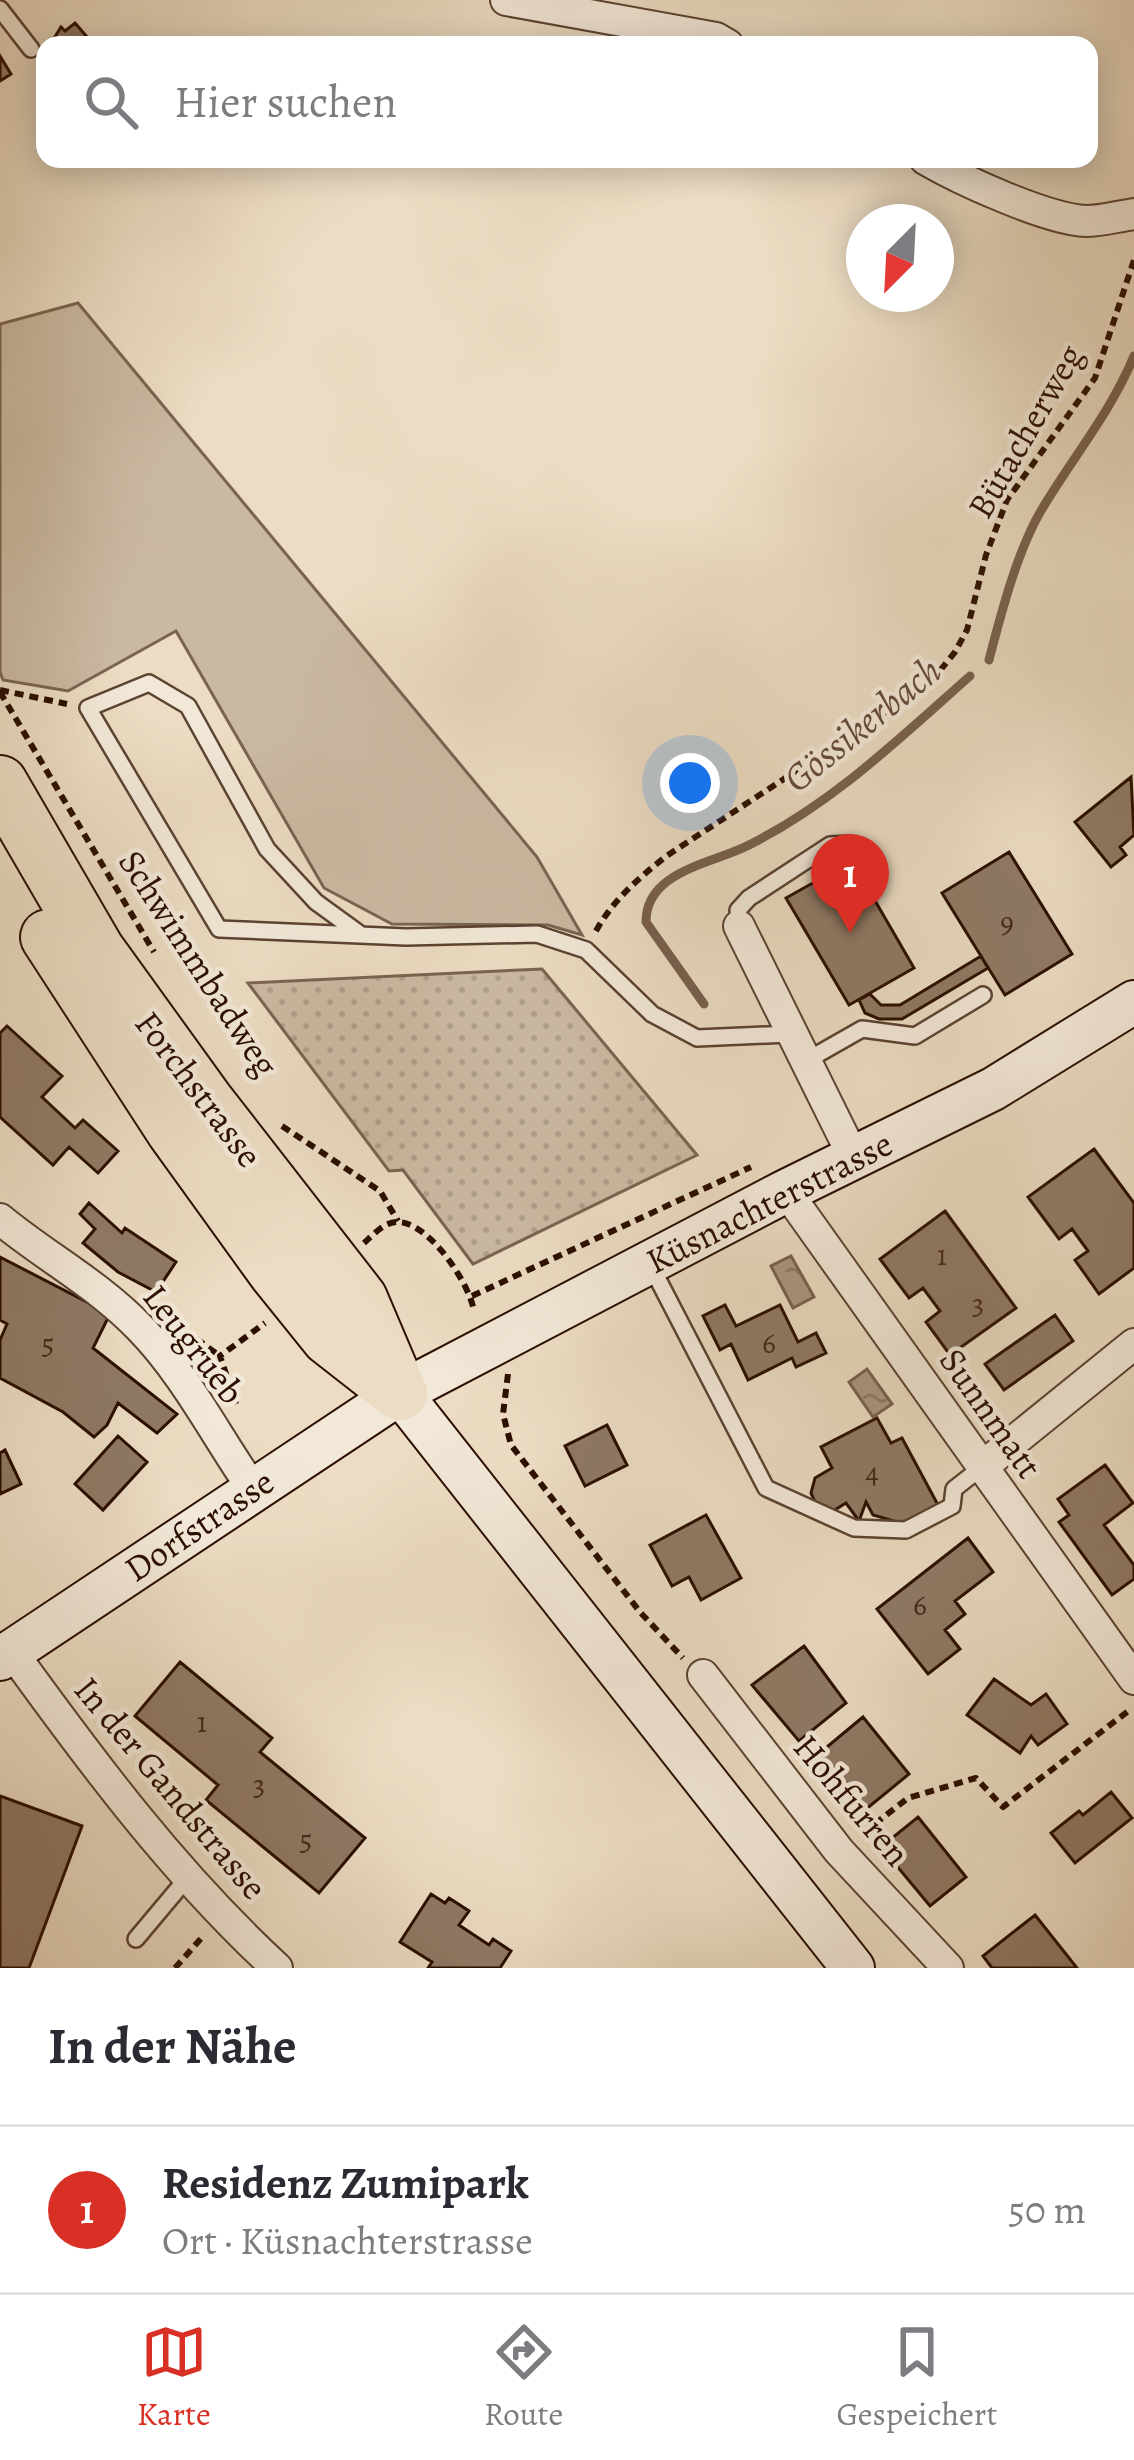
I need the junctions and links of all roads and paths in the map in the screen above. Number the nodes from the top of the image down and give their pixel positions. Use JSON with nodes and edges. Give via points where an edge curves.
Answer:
{"nodes":[{"id":1,"x":506,"y":0,"type":"edge"},
{"id":2,"x":0,"y":9,"type":"edge"},
{"id":3,"x":705,"y":36,"type":"edge"},
{"id":4,"x":31,"y":49,"type":"dead end"},
{"id":5,"x":940,"y":168,"type":"edge"},
{"id":6,"x":1134,"y":214,"type":"edge"},
{"id":7,"x":1134,"y":260,"type":"edge"},
{"id":8,"x":0,"y":691,"type":"edge"},
{"id":9,"x":88,"y":708,"type":"junction"},
{"id":10,"x":0,"y":783,"type":"edge"},
{"id":11,"x":851,"y":844,"type":"dead end"},
{"id":12,"x":0,"y":850,"type":"edge"},
{"id":13,"x":739,"y":926,"type":"joint"},
{"id":14,"x":360,"y":934,"type":"junction"},
{"id":15,"x":586,"y":950,"type":"junction"},
{"id":16,"x":162,"y":964,"type":"dead end"},
{"id":17,"x":982,"y":995,"type":"dead end"},
{"id":18,"x":1134,"y":1001,"type":"edge"},
{"id":19,"x":788,"y":1034,"type":"junction"},
{"id":20,"x":804,"y":1062,"type":"junction"},
{"id":21,"x":274,"y":1118,"type":"dead end"},
{"id":22,"x":854,"y":1160,"type":"junction"},
{"id":23,"x":786,"y":1190,"type":"junction"},
{"id":24,"x":0,"y":1220,"type":"edge"},
{"id":25,"x":398,"y":1221,"type":"junction"},
{"id":26,"x":357,"y":1249,"type":"dead end"},
{"id":27,"x":649,"y":1262,"type":"junction"},
{"id":28,"x":472,"y":1296,"type":"junction"},
{"id":29,"x":272,"y":1318,"type":"dead end"},
{"id":30,"x":483,"y":1329,"type":"junction"},
{"id":31,"x":1134,"y":1344,"type":"edge"},
{"id":32,"x":400,"y":1393,"type":"junction"},
{"id":33,"x":982,"y":1467,"type":"junction"},
{"id":34,"x":242,"y":1474,"type":"junction"},
{"id":35,"x":6,"y":1655,"type":"edge"},
{"id":36,"x":703,"y":1676,"type":"joint"},
{"id":37,"x":1134,"y":1679,"type":"edge"},
{"id":38,"x":1134,"y":1707,"type":"edge"},
{"id":39,"x":839,"y":1851,"type":"junction"},
{"id":40,"x":188,"y":1877,"type":"junction"},
{"id":41,"x":223,"y":1915,"type":"junction"},
{"id":42,"x":136,"y":1939,"type":"dead end"},
{"id":43,"x":175,"y":1968,"type":"edge"},
{"id":44,"x":277,"y":1968,"type":"edge"},
{"id":45,"x":853,"y":1968,"type":"edge"},
{"id":46,"x":948,"y":1968,"type":"edge"}],
"edges":[{"from":1,"to":3,"type":"street"},
{"from":2,"to":4,"type":"lane"},
{"from":5,"to":6,"type":"street","via":[[1085,221]]},
{"from":7,"to":15,"type":"path","name":"Bütacherweg","via":[[1095,378],[1007,500],[955,652],[895,706],[664,857],[607,912]]},
{"from":8,"to":9,"type":"path"},
{"from":8,"to":16,"type":"path","name":"Schwimmbadweg"},
{"from":9,"to":14,"type":"lane","via":[[219,929]]},
{"from":9,"to":14,"type":"lane","via":[[148,683],[188,706],[267,849],[316,902]]},
{"from":10,"to":32,"type":"highway","name":"Forchstrasse","via":[[108,966],[360,1299]]},
{"from":11,"to":13,"type":"lane","via":[[830,845],[749,898],[738,910]]},
{"from":12,"to":32,"type":"highway","name":"Forchstrasse","via":[[105,1029],[275,1271],[329,1339]]},
{"from":13,"to":19,"type":"street"},
{"from":14,"to":15,"type":"lane","via":[[537,934]]},
{"from":15,"to":19,"type":"lane","via":[[652,1013],[697,1038]]},
{"from":17,"to":20,"type":"lane","via":[[915,1036],[862,1029]]},
{"from":18,"to":22,"type":"main road","name":"Küsnachterstrasse","via":[[993,1089]]},
{"from":19,"to":20,"type":"street"},
{"from":20,"to":22,"type":"street"},
{"from":21,"to":25,"type":"path","name":"Schwimmbadweg","via":[[380,1191]]},
{"from":22,"to":23,"type":"main road","name":"Küsnachterstrasse"},
{"from":23,"to":27,"type":"main road","name":"Küsnachterstrasse"},
{"from":23,"to":28,"type":"path","via":[[748,1166]]},
{"from":23,"to":33,"type":"street","name":"Sunnmatt"},
{"from":24,"to":34,"type":"street","name":"Leugrueb","via":[[143,1330]]},
{"from":25,"to":26,"type":"path"},
{"from":25,"to":28,"type":"path","name":"Schwimmbadweg","via":[[426,1233]]},
{"from":27,"to":30,"type":"main road","name":"Küsnachterstrasse"},
{"from":27,"to":33,"type":"lane","via":[[766,1488],[854,1528],[906,1530],[952,1506],[953,1489]]},
{"from":28,"to":30,"type":"path"},
{"from":29,"to":34,"type":"path","via":[[220,1356],[248,1443]]},
{"from":30,"to":32,"type":"main road","name":"Küsnachterstrasse"},
{"from":30,"to":36,"type":"path","via":[[510,1378],[503,1414],[511,1445],[640,1612]]},
{"from":31,"to":33,"type":"street"},
{"from":32,"to":34,"type":"main road","name":"Dorfstrasse"},
{"from":32,"to":45,"type":"main road","name":"Forchstrasse"},
{"from":33,"to":37,"type":"street","name":"Sunnmatt"},
{"from":34,"to":35,"type":"main road","name":"Dorfstrasse"},
{"from":35,"to":40,"type":"street","name":"In der Gandstrasse"},
{"from":36,"to":39,"type":"street","name":"Hohfurren"},
{"from":38,"to":39,"type":"path","via":[[1003,1807],[976,1778],[908,1798]]},
{"from":39,"to":46,"type":"street","name":"Hohfurren"},
{"from":40,"to":41,"type":"street","name":"In der Gandstrasse"},
{"from":40,"to":42,"type":"lane"},
{"from":41,"to":43,"type":"path"},
{"from":41,"to":44,"type":"street","name":"In der Gandstrasse"}]}
